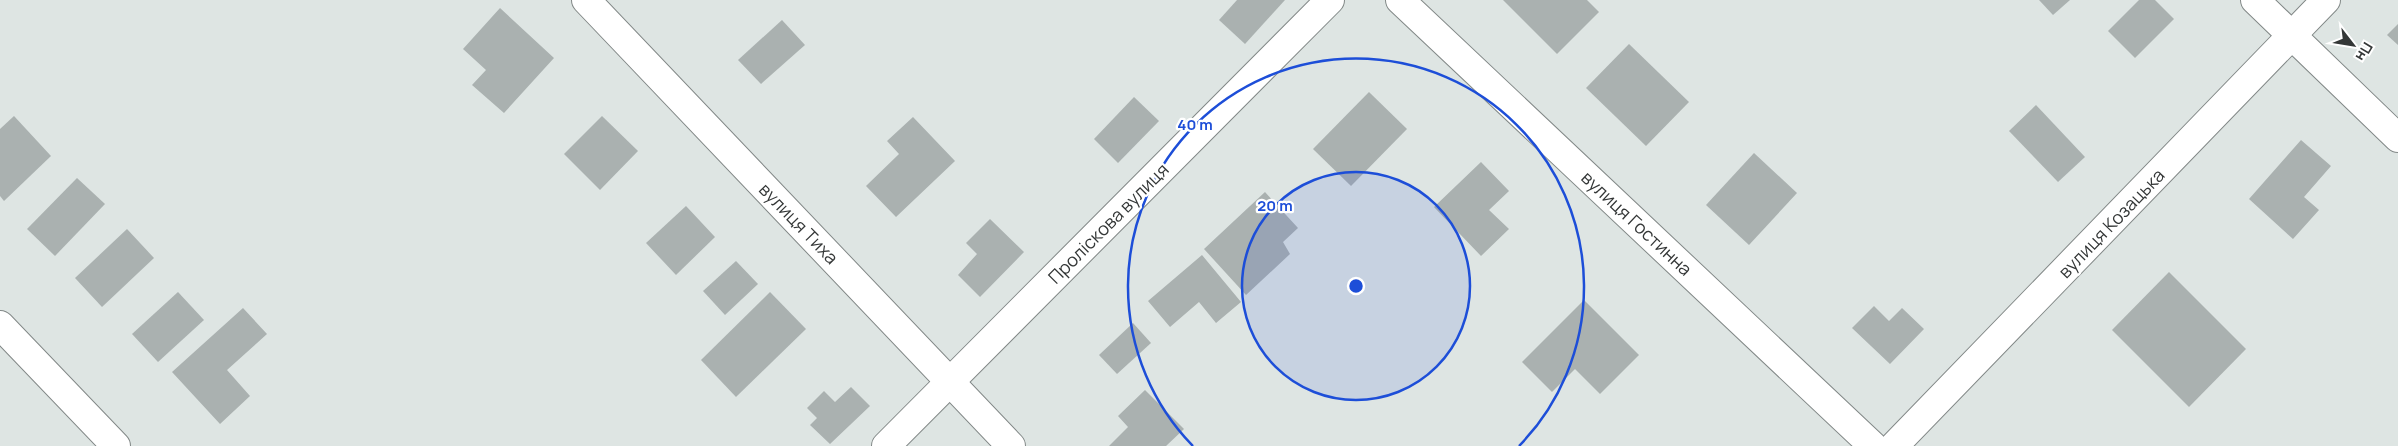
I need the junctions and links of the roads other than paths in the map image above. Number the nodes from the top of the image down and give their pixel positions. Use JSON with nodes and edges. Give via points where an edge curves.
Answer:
{"nodes":[{"id":1,"x":586,"y":0,"type":"edge"},
{"id":2,"x":1330,"y":0,"type":"edge"},
{"id":3,"x":1400,"y":0,"type":"edge"},
{"id":4,"x":2255,"y":0,"type":"edge"},
{"id":5,"x":2326,"y":0,"type":"edge"},
{"id":6,"x":2294,"y":35,"type":"junction"},
{"id":7,"x":2398,"y":138,"type":"edge"},
{"id":8,"x":0,"y":325,"type":"edge"},
{"id":9,"x":950,"y":382,"type":"junction"},
{"id":10,"x":116,"y":446,"type":"edge"},
{"id":11,"x":886,"y":446,"type":"edge"},
{"id":12,"x":1011,"y":446,"type":"edge"},
{"id":13,"x":1873,"y":446,"type":"edge"},
{"id":14,"x":1894,"y":446,"type":"edge"}],
"edges":[{"from":1,"to":9,"type":"street","name":"вулиця Тиха"},
{"from":2,"to":9,"type":"street","name":"Проліскова вулиця"},
{"from":3,"to":13,"type":"street","name":"вулиця Гостинна"},
{"from":4,"to":6,"type":"street"},
{"from":5,"to":6,"type":"street","name":"вулиця Козацька"},
{"from":6,"to":7,"type":"street"},
{"from":6,"to":14,"type":"street","name":"вулиця Козацька"},
{"from":8,"to":10,"type":"street"},
{"from":9,"to":11,"type":"street","name":"Проліскова вулиця"},
{"from":9,"to":12,"type":"street","name":"вулиця Тиха"}]}
